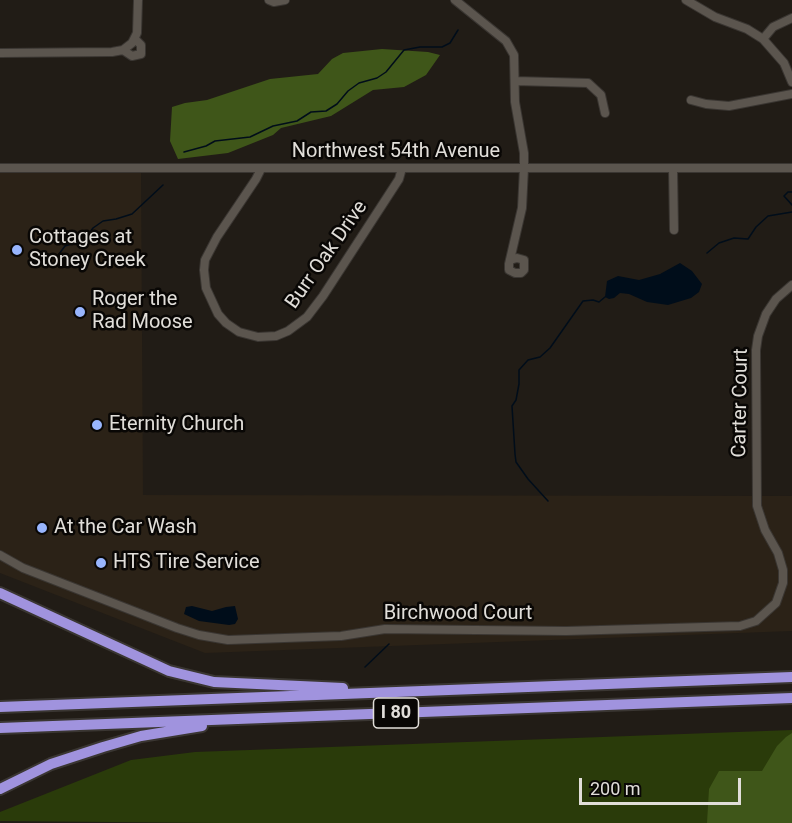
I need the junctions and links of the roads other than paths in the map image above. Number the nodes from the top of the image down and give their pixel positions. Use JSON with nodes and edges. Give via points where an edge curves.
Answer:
{"nodes":[{"id":1,"x":138,"y":0,"type":"edge"},
{"id":2,"x":269,"y":0,"type":"edge"},
{"id":3,"x":285,"y":0,"type":"edge"},
{"id":4,"x":455,"y":0,"type":"edge"},
{"id":5,"x":686,"y":0,"type":"edge"},
{"id":6,"x":792,"y":18,"type":"edge"},
{"id":7,"x":135,"y":39,"type":"junction"},
{"id":8,"x":763,"y":39,"type":"junction"},
{"id":9,"x":123,"y":51,"type":"junction"},
{"id":10,"x":0,"y":53,"type":"edge"},
{"id":11,"x":515,"y":81,"type":"junction"},
{"id":12,"x":792,"y":81,"type":"edge"},
{"id":13,"x":792,"y":94,"type":"edge"},
{"id":14,"x":691,"y":100,"type":"dead end"},
{"id":15,"x":605,"y":113,"type":"dead end"},
{"id":16,"x":0,"y":168,"type":"edge"},
{"id":17,"x":402,"y":168,"type":"junction"},
{"id":18,"x":524,"y":168,"type":"junction"},
{"id":19,"x":674,"y":168,"type":"junction"},
{"id":20,"x":792,"y":168,"type":"edge"},
{"id":21,"x":261,"y":169,"type":"junction"},
{"id":22,"x":674,"y":230,"type":"dead end"},
{"id":23,"x":510,"y":260,"type":"dead end"},
{"id":24,"x":792,"y":285,"type":"edge"},
{"id":25,"x":756,"y":497,"type":"joint"},
{"id":26,"x":0,"y":555,"type":"edge"},
{"id":27,"x":0,"y":593,"type":"edge"},
{"id":28,"x":792,"y":677,"type":"edge"},
{"id":29,"x":415,"y":692,"type":"junction"},
{"id":30,"x":792,"y":698,"type":"edge"},
{"id":31,"x":0,"y":707,"type":"edge"},
{"id":32,"x":243,"y":719,"type":"junction"},
{"id":33,"x":0,"y":728,"type":"edge"},
{"id":34,"x":0,"y":789,"type":"edge"}],
"edges":[{"from":1,"to":7,"type":"street"},
{"from":2,"to":3,"type":"street"},
{"from":4,"to":11,"type":"street","via":[[509,44],[514,55]]},
{"from":5,"to":8,"type":"street"},
{"from":6,"to":8,"type":"street","via":[[773,27]]},
{"from":7,"to":9,"type":"street"},
{"from":7,"to":9,"type":"street","via":[[141,45],[141,54],[132,56]]},
{"from":8,"to":12,"type":"street","via":[[784,63]]},
{"from":9,"to":10,"type":"street"},
{"from":11,"to":15,"type":"street","via":[[588,83],[601,95]]},
{"from":11,"to":18,"type":"street"},
{"from":13,"to":14,"type":"street","via":[[729,105]]},
{"from":16,"to":21,"type":"street","name":"Northwest 54th Avenue"},
{"from":17,"to":18,"type":"street","name":"Northwest 54th Avenue"},
{"from":17,"to":21,"type":"street","name":"Northwest 54th Avenue"},
{"from":17,"to":21,"type":"street","name":"Burr Oak Drive","via":[[399,179],[307,317],[276,336],[258,337],[239,332],[218,314],[210,302],[204,270],[217,237]]},
{"from":18,"to":19,"type":"street","name":"Northwest 54th Avenue"},
{"from":18,"to":23,"type":"street","via":[[522,208]]},
{"from":19,"to":20,"type":"street","name":"Northwest 54th Avenue"},
{"from":19,"to":22,"type":"street"},
{"from":24,"to":25,"type":"street","name":"Carter Court","via":[[766,314],[758,336]]},
{"from":25,"to":26,"type":"street","name":"Birchwood Court","via":[[762,524],[778,553],[783,583],[776,603],[766,613],[740,626],[566,632],[385,629],[337,636],[228,640],[177,628],[23,568]]},
{"from":27,"to":29,"type":"highway","via":[[169,670],[214,682]]},
{"from":28,"to":29,"type":"highway","number":"I 80"},
{"from":29,"to":31,"type":"highway","number":"I 80"},
{"from":30,"to":32,"type":"highway","number":"I 80"},
{"from":32,"to":33,"type":"highway","number":"I 80"},
{"from":32,"to":34,"type":"highway","via":[[141,736],[51,764]]}]}
